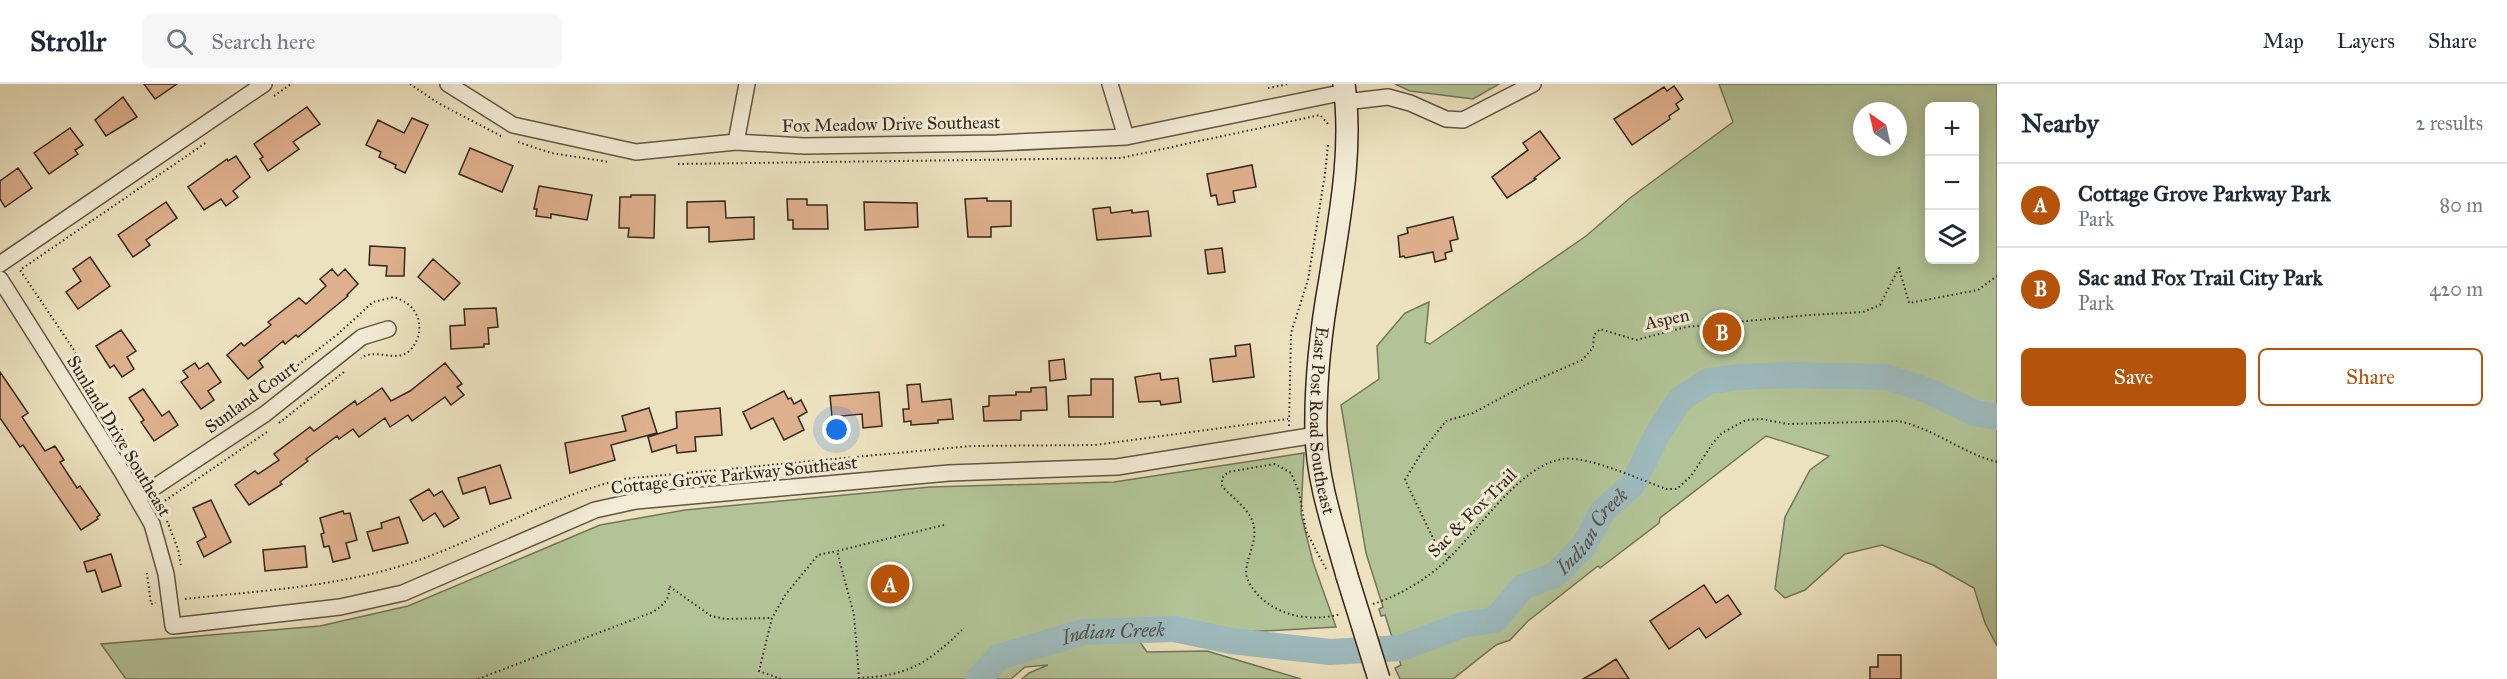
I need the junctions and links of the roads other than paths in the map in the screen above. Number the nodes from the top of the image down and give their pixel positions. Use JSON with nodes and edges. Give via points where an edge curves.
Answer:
{"nodes":[{"id":1,"x":264,"y":84,"type":"edge"},
{"id":2,"x":448,"y":84,"type":"edge"},
{"id":3,"x":747,"y":84,"type":"edge"},
{"id":4,"x":1110,"y":84,"type":"edge"},
{"id":5,"x":1533,"y":84,"type":"edge"},
{"id":6,"x":1345,"y":93,"type":"edge"},
{"id":7,"x":1126,"y":137,"type":"junction"},
{"id":8,"x":736,"y":142,"type":"junction"},
{"id":9,"x":0,"y":264,"type":"edge"},
{"id":10,"x":0,"y":279,"type":"edge"},
{"id":11,"x":388,"y":329,"type":"dead end"},
{"id":12,"x":1316,"y":435,"type":"junction"},
{"id":13,"x":138,"y":498,"type":"junction"},
{"id":14,"x":173,"y":626,"type":"joint"},
{"id":15,"x":1379,"y":679,"type":"edge"}],
"edges":[{"from":1,"to":9,"type":"street"},
{"from":2,"to":8,"type":"street","name":"Fox Meadow Drive Southeast","via":[[513,124],[636,152]]},
{"from":3,"to":8,"type":"street"},
{"from":4,"to":7,"type":"street"},
{"from":5,"to":6,"type":"street","name":"Fox Meadow Drive Southeast","via":[[1463,120],[1446,119],[1388,97]]},
{"from":6,"to":7,"type":"street","name":"Fox Meadow Drive Southeast"},
{"from":6,"to":12,"type":"main road","name":"East Post Road Southeast","via":[[1343,199],[1319,367]]},
{"from":7,"to":8,"type":"street","name":"Fox Meadow Drive Southeast","via":[[804,146]]},
{"from":10,"to":13,"type":"street","name":"Sunland Drive Southeast"},
{"from":11,"to":13,"type":"street","name":"Sunland Court","via":[[362,337],[265,414]]},
{"from":12,"to":14,"type":"street","name":"Cottage Grove Parkway Southeast","via":[[1117,467],[949,473],[636,501],[595,510],[403,592],[340,607]]},
{"from":12,"to":15,"type":"main road","name":"East Post Road Southeast","bridge":true,"via":[[1338,575]]},
{"from":13,"to":14,"type":"street","name":"Sunland Drive Southeast","via":[[160,549]]}]}
